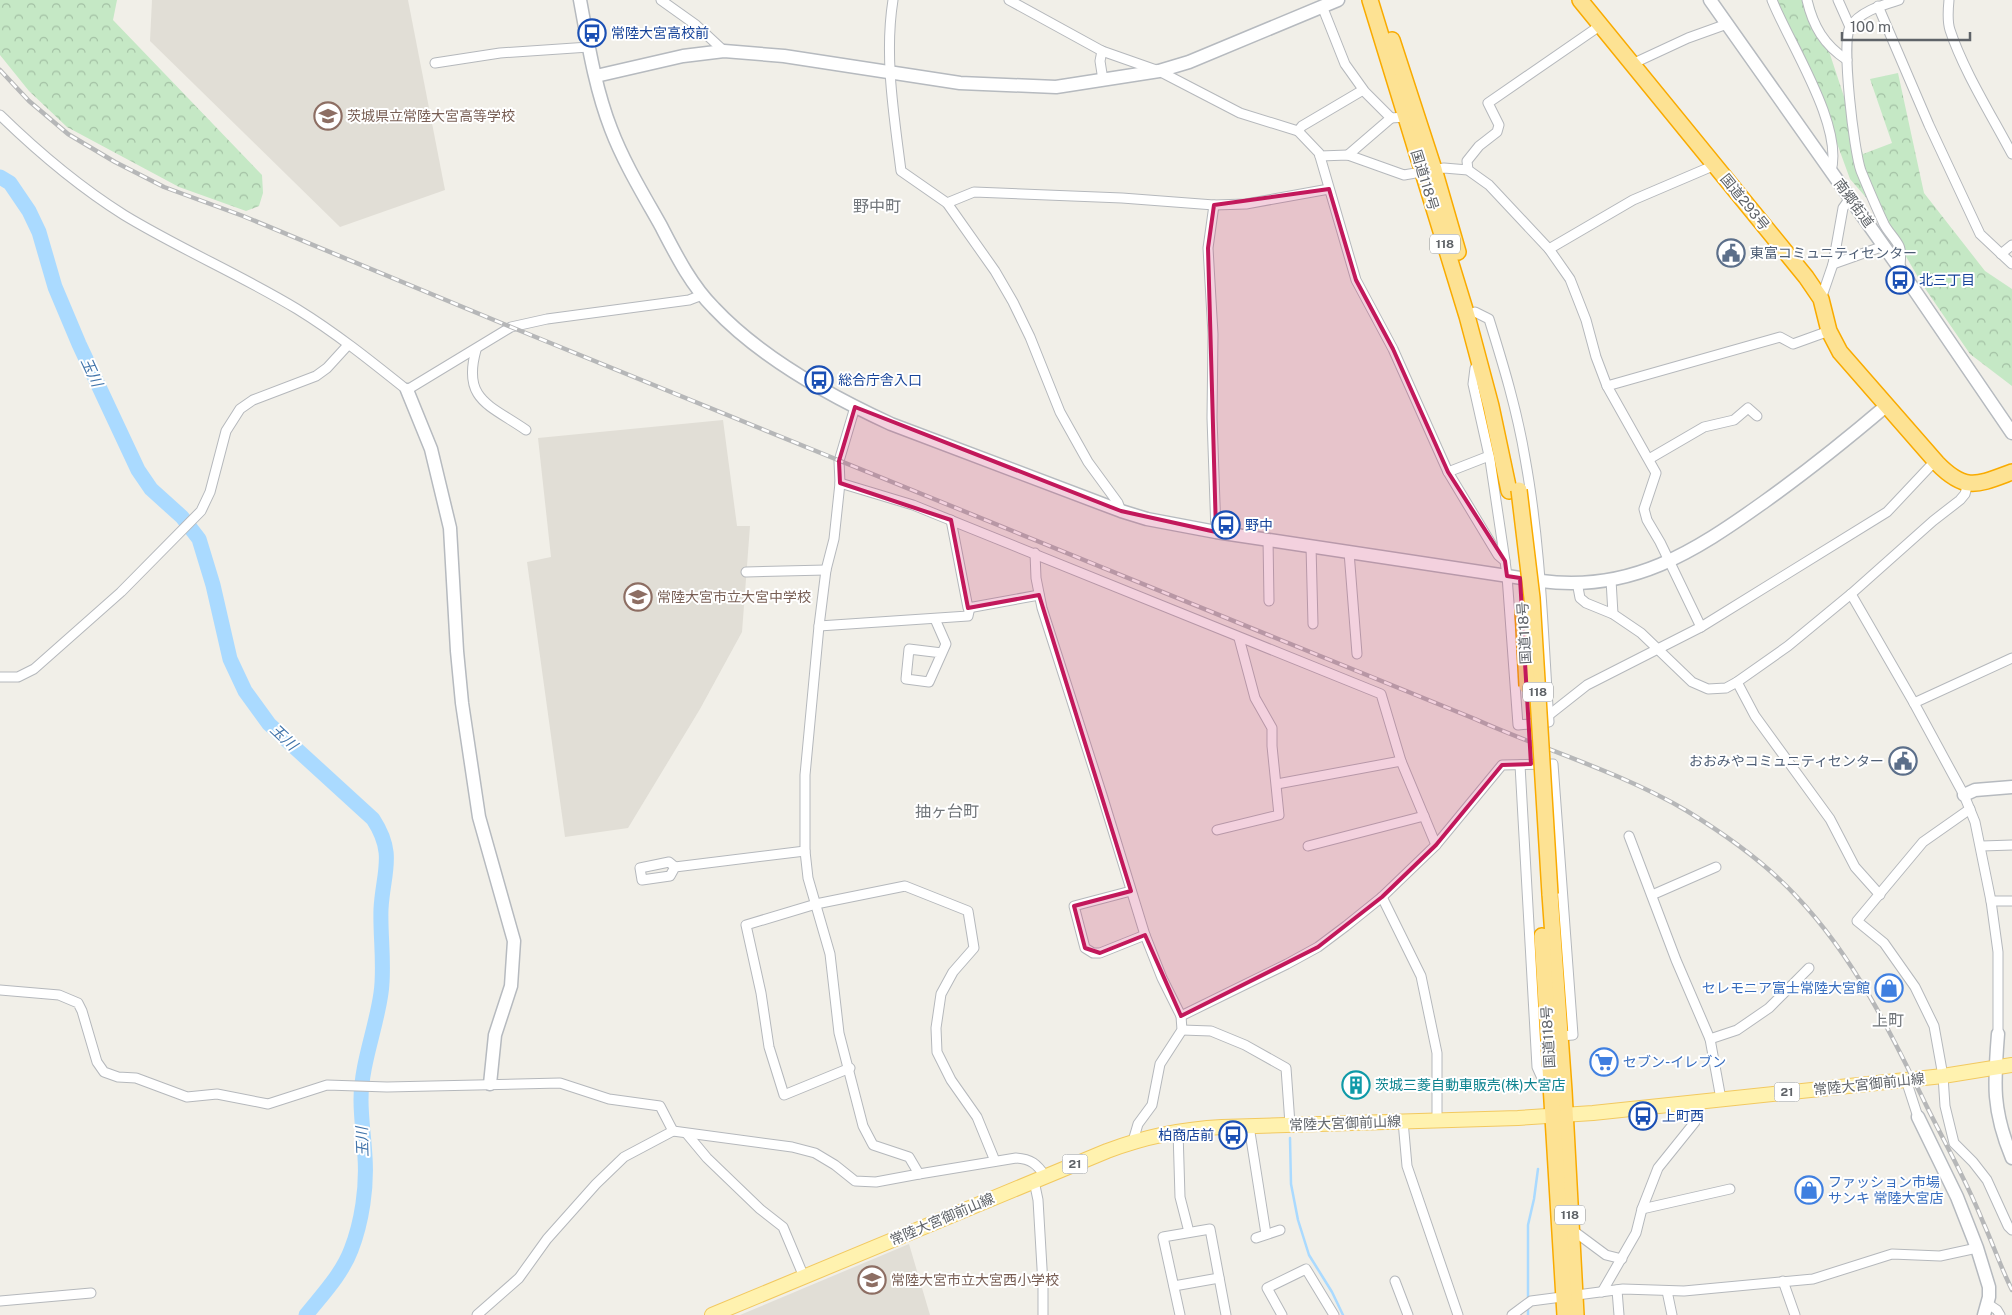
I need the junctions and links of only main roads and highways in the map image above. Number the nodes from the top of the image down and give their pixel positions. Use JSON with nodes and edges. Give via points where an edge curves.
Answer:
{"nodes":[{"id":1,"x":1370,"y":0,"type":"edge"},
{"id":2,"x":1380,"y":0,"type":"edge"},
{"id":3,"x":1580,"y":0,"type":"edge"},
{"id":4,"x":1428,"y":171,"type":"junction"},
{"id":5,"x":2012,"y":472,"type":"edge"},
{"id":6,"x":1514,"y":491,"type":"junction"},
{"id":7,"x":1545,"y":894,"type":"junction"},
{"id":8,"x":2012,"y":1065,"type":"edge"},
{"id":9,"x":1559,"y":1115,"type":"junction"},
{"id":10,"x":1570,"y":1297,"type":"junction"},
{"id":11,"x":712,"y":1315,"type":"edge"},
{"id":12,"x":1566,"y":1315,"type":"edge"},
{"id":13,"x":1576,"y":1315,"type":"edge"}],
"edges":[{"from":1,"to":4,"type":"highway","name":"国道118号","number":"118","via":[[1398,117]]},
{"from":2,"to":4,"type":"highway","name":"国道118号","number":"118"},
{"from":3,"to":5,"type":"highway","name":"国道293号","via":[[1806,277],[1821,299],[1829,331],[1844,357],[1935,461],[1954,479],[1968,483]]},
{"from":4,"to":6,"type":"highway","name":"国道118号","number":"118"},
{"from":4,"to":6,"type":"highway","name":"国道118号","number":"118","via":[[1475,312],[1500,402]]},
{"from":6,"to":7,"type":"highway","name":"国道118号","number":"118","bridge":true},
{"from":7,"to":9,"type":"highway","name":"国道118号","number":"118","via":[[1560,1036]]},
{"from":7,"to":9,"type":"highway","name":"国道118号","number":"118","via":[[1551,1086]]},
{"from":8,"to":9,"type":"main road","name":"常陸大宮御前山線","number":"21","via":[[1943,1076]]},
{"from":9,"to":10,"type":"highway","name":"国道118号","number":"118"},
{"from":9,"to":10,"type":"highway","name":"国道118号","number":"118","via":[[1571,1229]]},
{"from":9,"to":11,"type":"main road","name":"常陸大宮御前山線","number":"21","via":[[1178,1131],[1132,1142]]},
{"from":10,"to":12,"type":"highway","name":"国道118号","number":"118"},
{"from":10,"to":13,"type":"highway","name":"国道118号","number":"118"}]}
